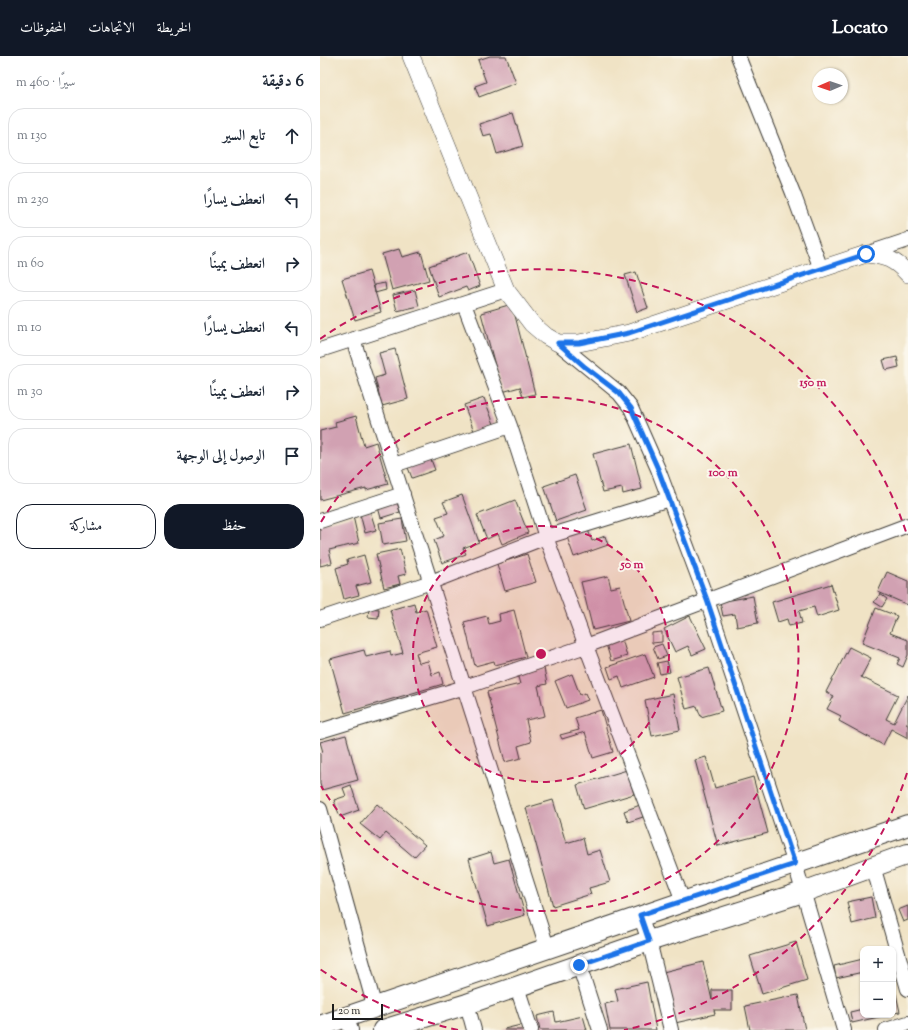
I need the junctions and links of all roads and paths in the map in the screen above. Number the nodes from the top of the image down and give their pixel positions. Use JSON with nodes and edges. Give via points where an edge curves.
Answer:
{"nodes":[{"id":1,"x":411,"y":56,"type":"edge"},
{"id":2,"x":738,"y":56,"type":"edge"},
{"id":3,"x":908,"y":240,"type":"edge"},
{"id":4,"x":866,"y":254,"type":"junction"},
{"id":5,"x":821,"y":269,"type":"junction"},
{"id":6,"x":908,"y":274,"type":"edge"},
{"id":7,"x":506,"y":290,"type":"junction"},
{"id":8,"x":464,"y":304,"type":"junction"},
{"id":9,"x":353,"y":340,"type":"junction"},
{"id":10,"x":558,"y":343,"type":"junction"},
{"id":11,"x":320,"y":350,"type":"edge"},
{"id":12,"x":510,"y":426,"type":"junction"},
{"id":13,"x":394,"y":465,"type":"junction"},
{"id":14,"x":403,"y":494,"type":"junction"},
{"id":15,"x":669,"y":499,"type":"junction"},
{"id":16,"x":320,"y":521,"type":"edge"},
{"id":17,"x":908,"y":525,"type":"edge"},
{"id":18,"x":546,"y":537,"type":"junction"},
{"id":19,"x":431,"y":582,"type":"junction"},
{"id":20,"x":707,"y":600,"type":"junction"},
{"id":21,"x":320,"y":619,"type":"edge"},
{"id":22,"x":586,"y":646,"type":"junction"},
{"id":23,"x":465,"y":687,"type":"junction"},
{"id":24,"x":320,"y":731,"type":"edge"},
{"id":25,"x":320,"y":809,"type":"edge"},
{"id":26,"x":908,"y":825,"type":"edge"},
{"id":27,"x":908,"y":854,"type":"edge"},
{"id":28,"x":795,"y":864,"type":"junction"},
{"id":29,"x":873,"y":866,"type":"junction"},
{"id":30,"x":803,"y":892,"type":"junction"},
{"id":31,"x":683,"y":900,"type":"junction"},
{"id":32,"x":640,"y":915,"type":"junction"},
{"id":33,"x":649,"y":941,"type":"junction"},
{"id":34,"x":547,"y":947,"type":"junction"},
{"id":35,"x":579,"y":965,"type":"junction"},
{"id":36,"x":518,"y":987,"type":"junction"},
{"id":37,"x":908,"y":989,"type":"edge"},
{"id":38,"x":466,"y":1004,"type":"junction"},
{"id":39,"x":375,"y":1008,"type":"junction"},
{"id":40,"x":349,"y":1023,"type":"edge"},
{"id":41,"x":908,"y":1023,"type":"edge"},
{"id":42,"x":320,"y":1026,"type":"edge"},
{"id":43,"x":383,"y":1030,"type":"edge"},
{"id":44,"x":474,"y":1030,"type":"edge"},
{"id":45,"x":531,"y":1030,"type":"edge"},
{"id":46,"x":600,"y":1030,"type":"edge"},
{"id":47,"x":671,"y":1030,"type":"edge"},
{"id":48,"x":844,"y":1030,"type":"edge"},
{"id":49,"x":886,"y":1030,"type":"edge"}],
"edges":[{"from":1,"to":7,"type":"street"},
{"from":2,"to":5,"type":"street"},
{"from":3,"to":4,"type":"street"},
{"from":4,"to":5,"type":"street"},
{"from":4,"to":6,"type":"street","via":[[885,256]]},
{"from":5,"to":10,"type":"street","via":[[629,333],[579,343]]},
{"from":7,"to":8,"type":"street"},
{"from":7,"to":10,"type":"street","via":[[532,324]]},
{"from":8,"to":9,"type":"street"},
{"from":8,"to":12,"type":"street"},
{"from":9,"to":11,"type":"street"},
{"from":9,"to":13,"type":"street"},
{"from":10,"to":15,"type":"street","via":[[619,393],[631,408]]},
{"from":12,"to":13,"type":"street"},
{"from":12,"to":18,"type":"street"},
{"from":13,"to":14,"type":"street"},
{"from":14,"to":16,"type":"street"},
{"from":14,"to":19,"type":"street"},
{"from":15,"to":18,"type":"street"},
{"from":15,"to":20,"type":"street"},
{"from":17,"to":20,"type":"street"},
{"from":18,"to":19,"type":"street"},
{"from":18,"to":22,"type":"street"},
{"from":19,"to":21,"type":"street"},
{"from":19,"to":23,"type":"street"},
{"from":20,"to":22,"type":"street"},
{"from":20,"to":28,"type":"street"},
{"from":22,"to":23,"type":"street"},
{"from":22,"to":31,"type":"street"},
{"from":23,"to":24,"type":"street"},
{"from":23,"to":34,"type":"street"},
{"from":25,"to":39,"type":"street"},
{"from":26,"to":28,"type":"main road"},
{"from":27,"to":29,"type":"main road"},
{"from":28,"to":30,"type":"street"},
{"from":28,"to":31,"type":"main road"},
{"from":29,"to":30,"type":"main road"},
{"from":29,"to":37,"type":"street"},
{"from":30,"to":33,"type":"main road"},
{"from":30,"to":48,"type":"street"},
{"from":31,"to":32,"type":"main road"},
{"from":32,"to":33,"type":"street"},
{"from":32,"to":34,"type":"main road"},
{"from":33,"to":35,"type":"main road"},
{"from":33,"to":47,"type":"street"},
{"from":34,"to":39,"type":"main road"},
{"from":35,"to":36,"type":"main road"},
{"from":35,"to":46,"type":"street"},
{"from":36,"to":38,"type":"main road"},
{"from":36,"to":45,"type":"street"},
{"from":38,"to":43,"type":"main road"},
{"from":38,"to":44,"type":"street"},
{"from":39,"to":40,"type":"main road"},
{"from":40,"to":42,"type":"main road"},
{"from":41,"to":49,"type":"street"}]}
